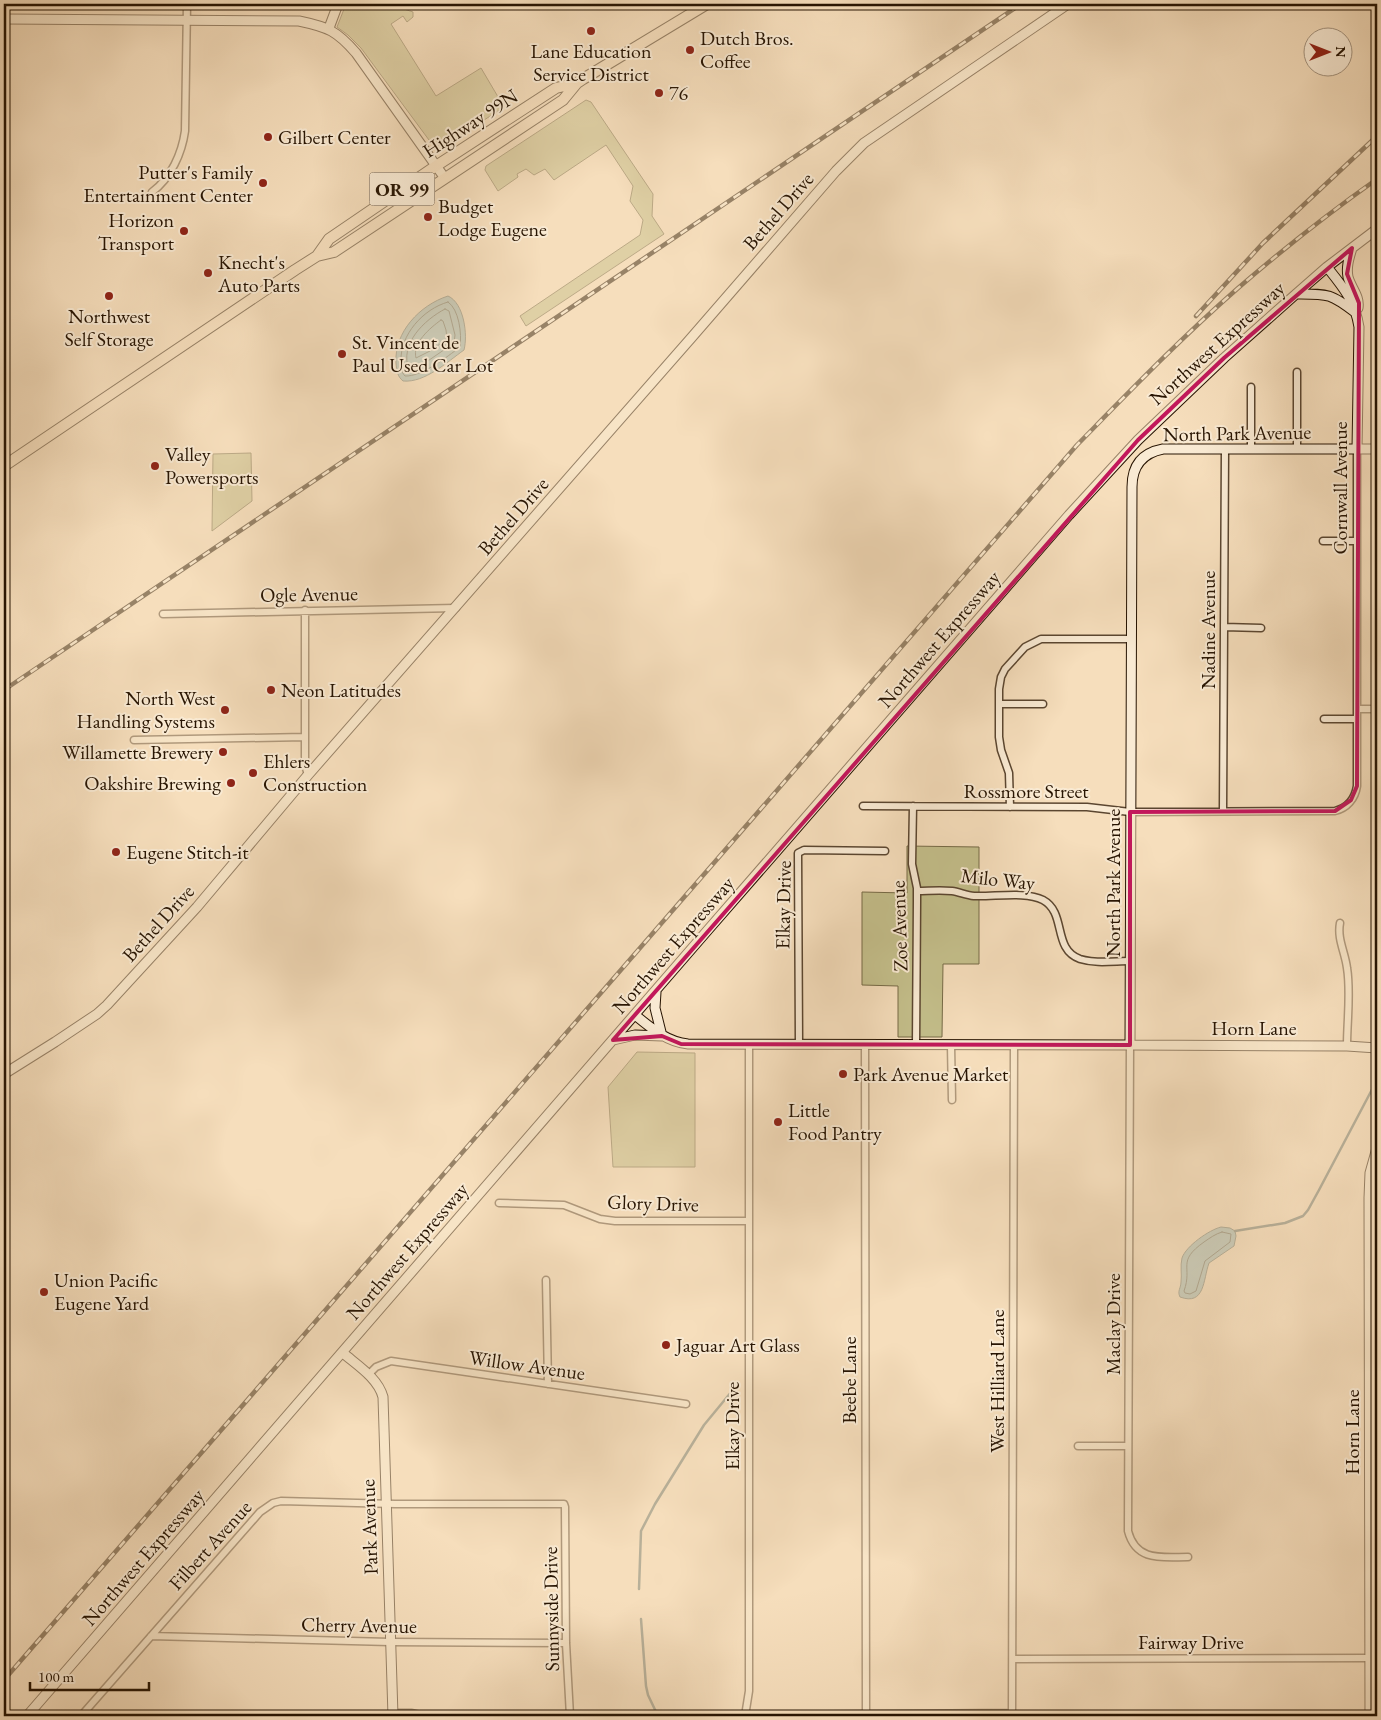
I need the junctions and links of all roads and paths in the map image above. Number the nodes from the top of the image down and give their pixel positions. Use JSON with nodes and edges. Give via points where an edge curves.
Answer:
{"nodes":[{"id":1,"x":187,"y":4,"type":"edge"},
{"id":2,"x":338,"y":4,"type":"edge"},
{"id":3,"x":707,"y":4,"type":"edge"},
{"id":4,"x":1068,"y":4,"type":"edge"},
{"id":5,"x":4,"y":19,"type":"edge"},
{"id":6,"x":187,"y":20,"type":"junction"},
{"id":7,"x":329,"y":28,"type":"junction"},
{"id":8,"x":577,"y":83,"type":"junction"},
{"id":9,"x":436,"y":166,"type":"junction"},
{"id":10,"x":444,"y":177,"type":"junction"},
{"id":11,"x":152,"y":192,"type":"dead end"},
{"id":12,"x":1377,"y":229,"type":"edge"},
{"id":13,"x":1352,"y":248,"type":"junction"},
{"id":14,"x":317,"y":256,"type":"junction"},
{"id":15,"x":1327,"y":267,"type":"junction"},
{"id":16,"x":1296,"y":294,"type":"junction"},
{"id":17,"x":1357,"y":314,"type":"junction"},
{"id":18,"x":1297,"y":372,"type":"dead end"},
{"id":19,"x":1251,"y":387,"type":"dead end"},
{"id":20,"x":1225,"y":449,"type":"junction"},
{"id":21,"x":1251,"y":449,"type":"junction"},
{"id":22,"x":1297,"y":449,"type":"junction"},
{"id":23,"x":1357,"y":449,"type":"junction"},
{"id":24,"x":1377,"y":449,"type":"edge"},
{"id":25,"x":4,"y":466,"type":"edge"},
{"id":26,"x":1323,"y":541,"type":"dead end"},
{"id":27,"x":1357,"y":541,"type":"junction"},
{"id":28,"x":456,"y":608,"type":"junction"},
{"id":29,"x":305,"y":610,"type":"junction"},
{"id":30,"x":163,"y":614,"type":"dead end"},
{"id":31,"x":1224,"y":627,"type":"junction"},
{"id":32,"x":1261,"y":628,"type":"dead end"},
{"id":33,"x":1130,"y":639,"type":"junction"},
{"id":34,"x":999,"y":704,"type":"junction"},
{"id":35,"x":1042,"y":704,"type":"dead end"},
{"id":36,"x":1357,"y":709,"type":"junction"},
{"id":37,"x":1377,"y":709,"type":"edge"},
{"id":38,"x":1324,"y":719,"type":"dead end"},
{"id":39,"x":1357,"y":719,"type":"junction"},
{"id":40,"x":305,"y":737,"type":"junction"},
{"id":41,"x":134,"y":740,"type":"dead end"},
{"id":42,"x":308,"y":775,"type":"junction"},
{"id":43,"x":863,"y":806,"type":"dead end"},
{"id":44,"x":913,"y":806,"type":"junction"},
{"id":45,"x":1010,"y":807,"type":"junction"},
{"id":46,"x":1338,"y":810,"type":"joint"},
{"id":47,"x":1223,"y":811,"type":"junction"},
{"id":48,"x":1130,"y":812,"type":"junction"},
{"id":49,"x":885,"y":851,"type":"dead end"},
{"id":50,"x":917,"y":891,"type":"junction"},
{"id":51,"x":1340,"y":923,"type":"dead end"},
{"id":52,"x":1130,"y":961,"type":"junction"},
{"id":53,"x":656,"y":990,"type":"junction"},
{"id":54,"x":635,"y":1015,"type":"junction"},
{"id":55,"x":662,"y":1036,"type":"junction"},
{"id":56,"x":613,"y":1040,"type":"junction"},
{"id":57,"x":749,"y":1044,"type":"junction"},
{"id":58,"x":799,"y":1044,"type":"junction"},
{"id":59,"x":865,"y":1045,"type":"junction"},
{"id":60,"x":916,"y":1045,"type":"junction"},
{"id":61,"x":951,"y":1045,"type":"junction"},
{"id":62,"x":1014,"y":1045,"type":"junction"},
{"id":63,"x":1130,"y":1045,"type":"junction"},
{"id":64,"x":1347,"y":1046,"type":"junction"},
{"id":65,"x":1377,"y":1048,"type":"edge"},
{"id":66,"x":4,"y":1074,"type":"edge"},
{"id":67,"x":952,"y":1100,"type":"dead end"},
{"id":68,"x":1377,"y":1148,"type":"edge"},
{"id":69,"x":1373,"y":1185,"type":"edge"},
{"id":70,"x":499,"y":1203,"type":"dead end"},
{"id":71,"x":749,"y":1221,"type":"junction"},
{"id":72,"x":546,"y":1280,"type":"dead end"},
{"id":73,"x":1374,"y":1325,"type":"edge"},
{"id":74,"x":343,"y":1353,"type":"junction"},
{"id":75,"x":368,"y":1375,"type":"junction"},
{"id":76,"x":548,"y":1384,"type":"junction"},
{"id":77,"x":686,"y":1404,"type":"dead end"},
{"id":78,"x":1078,"y":1446,"type":"dead end"},
{"id":79,"x":1128,"y":1446,"type":"junction"},
{"id":80,"x":1374,"y":1463,"type":"edge"},
{"id":81,"x":386,"y":1504,"type":"junction"},
{"id":82,"x":562,"y":1504,"type":"joint"},
{"id":83,"x":1188,"y":1557,"type":"dead end"},
{"id":84,"x":1374,"y":1559,"type":"edge"},
{"id":85,"x":1374,"y":1633,"type":"edge"},
{"id":86,"x":151,"y":1636,"type":"junction"},
{"id":87,"x":390,"y":1642,"type":"junction"},
{"id":88,"x":566,"y":1643,"type":"junction"},
{"id":89,"x":1370,"y":1658,"type":"junction"},
{"id":90,"x":1012,"y":1659,"type":"junction"},
{"id":91,"x":393,"y":1715,"type":"edge"},
{"id":92,"x":746,"y":1715,"type":"edge"},
{"id":93,"x":866,"y":1715,"type":"junction"},
{"id":94,"x":1012,"y":1715,"type":"edge"},
{"id":95,"x":27,"y":1716,"type":"edge"},
{"id":96,"x":81,"y":1716,"type":"edge"},
{"id":97,"x":425,"y":1716,"type":"edge"},
{"id":98,"x":570,"y":1716,"type":"edge"},
{"id":99,"x":1370,"y":1716,"type":"edge"}],
"edges":[{"from":1,"to":6,"type":"street"},
{"from":2,"to":7,"type":"street"},
{"from":3,"to":8,"type":"main road","name":"Highway 99N","number":"OR 99"},
{"from":4,"to":28,"type":"street","name":"Bethel Drive","via":[[864,143],[836,171]]},
{"from":5,"to":6,"type":"street"},
{"from":6,"to":7,"type":"street","via":[[299,21]]},
{"from":6,"to":11,"type":"street","via":[[183,142],[174,164]]},
{"from":7,"to":9,"type":"street","via":[[356,54]]},
{"from":8,"to":9,"type":"main road","name":"Highway 99N","number":"OR 99","via":[[556,88]]},
{"from":8,"to":10,"type":"main road","name":"Highway 99N","number":"OR 99","via":[[563,100]]},
{"from":9,"to":10,"type":"street"},
{"from":9,"to":14,"type":"main road","name":"Highway 99N","number":"OR 99","via":[[329,239]]},
{"from":10,"to":14,"type":"main road","name":"Highway 99N","number":"OR 99","via":[[334,252]]},
{"from":12,"to":13,"type":"street","name":"Northwest Expressway"},
{"from":13,"to":15,"type":"street","name":"Northwest Expressway"},
{"from":13,"to":17,"type":"street","via":[[1347,274],[1359,303]]},
{"from":14,"to":25,"type":"main road","name":"Highway 99N","number":"OR 99"},
{"from":15,"to":16,"type":"street","name":"Northwest Expressway"},
{"from":15,"to":17,"type":"street","name":"Cornwall Avenue","via":[[1350,298]]},
{"from":16,"to":17,"type":"street","via":[[1333,297]]},
{"from":16,"to":53,"type":"street","name":"Northwest Expressway","via":[[1138,440]]},
{"from":17,"to":23,"type":"street","name":"Cornwall Avenue"},
{"from":18,"to":22,"type":"street"},
{"from":19,"to":21,"type":"street"},
{"from":20,"to":21,"type":"street","name":"North Park Avenue"},
{"from":20,"to":31,"type":"street","name":"Nadine Avenue"},
{"from":20,"to":33,"type":"street","name":"North Park Avenue","via":[[1163,449],[1147,454],[1136,464],[1132,478]]},
{"from":21,"to":22,"type":"street","name":"North Park Avenue"},
{"from":22,"to":23,"type":"street","name":"North Park Avenue"},
{"from":23,"to":24,"type":"street","name":"North Park Avenue"},
{"from":23,"to":27,"type":"street","name":"Cornwall Avenue"},
{"from":26,"to":27,"type":"street"},
{"from":27,"to":36,"type":"street","name":"Cornwall Avenue"},
{"from":28,"to":29,"type":"street","name":"Ogle Avenue"},
{"from":28,"to":42,"type":"street","name":"Bethel Drive"},
{"from":29,"to":30,"type":"street","name":"Ogle Avenue"},
{"from":29,"to":40,"type":"street"},
{"from":31,"to":32,"type":"street"},
{"from":31,"to":47,"type":"street","name":"Nadine Avenue"},
{"from":33,"to":34,"type":"street","via":[[1046,638],[1032,642],[1018,653],[1003,673]]},
{"from":33,"to":48,"type":"street","name":"North Park Avenue"},
{"from":34,"to":35,"type":"street"},
{"from":34,"to":45,"type":"street","via":[[999,737],[1009,773]]},
{"from":36,"to":37,"type":"street"},
{"from":36,"to":39,"type":"street","name":"Cornwall Avenue"},
{"from":38,"to":39,"type":"street"},
{"from":39,"to":46,"type":"street","name":"Cornwall Avenue","via":[[1356,791],[1348,804]]},
{"from":40,"to":41,"type":"street"},
{"from":40,"to":42,"type":"street"},
{"from":42,"to":66,"type":"street","name":"Bethel Drive","via":[[197,907],[97,1014]]},
{"from":43,"to":44,"type":"street","name":"Rossmore Street"},
{"from":44,"to":45,"type":"street","name":"Rossmore Street"},
{"from":44,"to":50,"type":"street","name":"Zoe Avenue","via":[[912,864]]},
{"from":45,"to":48,"type":"street","name":"Rossmore Street","via":[[1087,807]]},
{"from":46,"to":47,"type":"street","name":"Rossmore Street"},
{"from":47,"to":48,"type":"street","name":"Rossmore Street"},
{"from":48,"to":52,"type":"street","name":"North Park Avenue"},
{"from":49,"to":58,"type":"street","name":"Elkay Drive","via":[[804,850],[798,853]]},
{"from":50,"to":52,"type":"street","name":"Milo Way","via":[[952,891],[974,896],[1034,896],[1047,902],[1056,913],[1064,946],[1074,956],[1093,961]]},
{"from":50,"to":60,"type":"street","name":"Zoe Avenue"},
{"from":51,"to":64,"type":"street","via":[[1339,937],[1348,976]]},
{"from":52,"to":63,"type":"street","name":"North Park Avenue"},
{"from":53,"to":54,"type":"street","name":"Northwest Expressway"},
{"from":53,"to":55,"type":"street","via":[[655,1008]]},
{"from":54,"to":55,"type":"street"},
{"from":54,"to":56,"type":"street","name":"Northwest Expressway"},
{"from":55,"to":56,"type":"street","via":[[643,1035]]},
{"from":55,"to":57,"type":"street","via":[[681,1044]]},
{"from":56,"to":74,"type":"street","name":"Northwest Expressway"},
{"from":57,"to":58,"type":"street"},
{"from":57,"to":71,"type":"street","name":"Elkay Drive"},
{"from":58,"to":59,"type":"street"},
{"from":59,"to":60,"type":"street"},
{"from":59,"to":93,"type":"street","name":"Beebe Lane"},
{"from":60,"to":61,"type":"street"},
{"from":61,"to":62,"type":"street"},
{"from":61,"to":67,"type":"street"},
{"from":62,"to":63,"type":"street"},
{"from":62,"to":90,"type":"street","name":"West Hilliard Lane"},
{"from":63,"to":64,"type":"street","name":"Horn Lane"},
{"from":63,"to":79,"type":"street","name":"Maclay Drive"},
{"from":64,"to":65,"type":"street","name":"Horn Lane"},
{"from":68,"to":69,"type":"street","name":"Horn Lane","via":[[1371,1167]]},
{"from":69,"to":73,"type":"street","name":"Horn Lane"},
{"from":70,"to":71,"type":"street","name":"Glory Drive","via":[[552,1203],[614,1221]]},
{"from":71,"to":92,"type":"street","name":"Elkay Drive","via":[[749,1691]]},
{"from":72,"to":76,"type":"street"},
{"from":73,"to":80,"type":"street","name":"Horn Lane"},
{"from":74,"to":75,"type":"street","name":"Park Avenue"},
{"from":74,"to":95,"type":"street","name":"Northwest Expressway"},
{"from":75,"to":76,"type":"street","name":"Willow Avenue","via":[[376,1367],[391,1361]]},
{"from":75,"to":81,"type":"street","name":"Park Avenue","via":[[383,1396]]},
{"from":76,"to":77,"type":"street","name":"Willow Avenue"},
{"from":78,"to":79,"type":"street"},
{"from":79,"to":83,"type":"street","name":"Maclay Drive","via":[[1128,1531],[1133,1544],[1150,1556]]},
{"from":80,"to":84,"type":"street","name":"Horn Lane"},
{"from":81,"to":82,"type":"street","name":"Filbert Avenue"},
{"from":81,"to":86,"type":"street","name":"Filbert Avenue","via":[[281,1502],[267,1506]]},
{"from":81,"to":87,"type":"street","name":"Park Avenue"},
{"from":82,"to":88,"type":"street","name":"Sunnyside Drive","via":[[565,1507]]},
{"from":84,"to":85,"type":"street","name":"Horn Lane"},
{"from":85,"to":89,"type":"street","name":"Horn Lane"},
{"from":86,"to":87,"type":"street","name":"Cherry Avenue"},
{"from":86,"to":96,"type":"street","name":"Filbert Avenue"},
{"from":87,"to":88,"type":"street","name":"Cherry Avenue"},
{"from":87,"to":91,"type":"street","name":"Park Avenue"},
{"from":88,"to":98,"type":"street","name":"Sunnyside Drive"},
{"from":89,"to":90,"type":"street","name":"Fairway Drive"},
{"from":89,"to":99,"type":"street","name":"Horn Lane"},
{"from":90,"to":94,"type":"street","name":"West Hilliard Lane"},
{"from":91,"to":97,"type":"street","via":[[411,1713]]},
{"from":92,"to":93,"type":"street"},
{"from":93,"to":94,"type":"street"}]}
